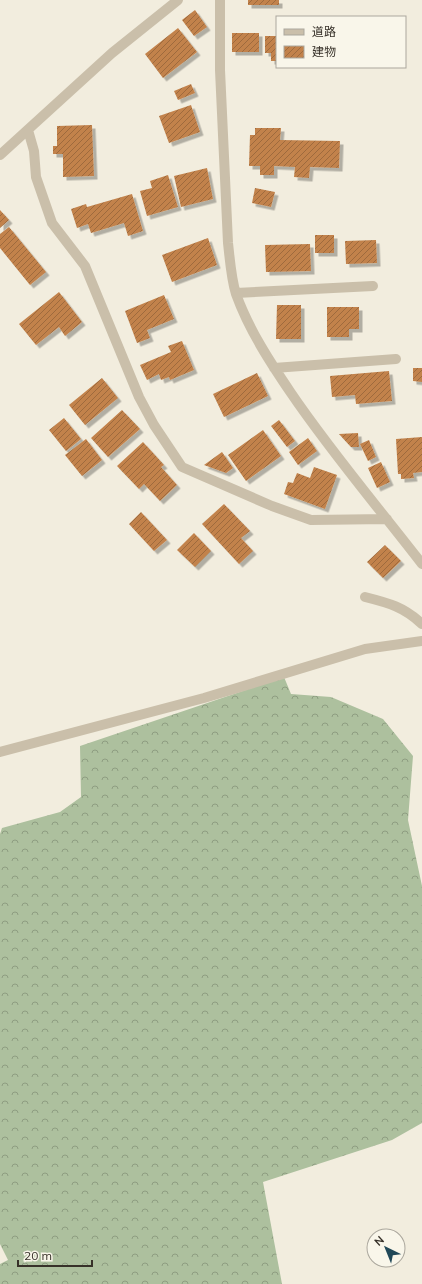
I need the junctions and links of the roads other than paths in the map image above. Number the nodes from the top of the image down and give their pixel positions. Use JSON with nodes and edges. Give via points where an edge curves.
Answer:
{"nodes":[{"id":1,"x":178,"y":0,"type":"edge"},
{"id":2,"x":220,"y":0,"type":"edge"},
{"id":3,"x":28,"y":130,"type":"junction"},
{"id":4,"x":0,"y":155,"type":"edge"},
{"id":5,"x":373,"y":286,"type":"dead end"},
{"id":6,"x":236,"y":293,"type":"junction"},
{"id":7,"x":396,"y":359,"type":"dead end"},
{"id":8,"x":274,"y":368,"type":"junction"},
{"id":9,"x":387,"y":519,"type":"junction"},
{"id":10,"x":422,"y":564,"type":"edge"},
{"id":11,"x":365,"y":597,"type":"dead end"},
{"id":12,"x":422,"y":624,"type":"edge"},
{"id":13,"x":422,"y":641,"type":"edge"},
{"id":14,"x":0,"y":752,"type":"edge"}],
"edges":[{"from":1,"to":3,"type":"street","via":[[112,53]]},
{"from":2,"to":6,"type":"street","via":[[220,70],[228,243]]},
{"from":3,"to":4,"type":"street"},
{"from":3,"to":9,"type":"street","via":[[34,152],[36,177],[52,223],[85,266],[139,397],[182,467],[311,520]]},
{"from":5,"to":6,"type":"street"},
{"from":6,"to":8,"type":"street"},
{"from":7,"to":8,"type":"street"},
{"from":8,"to":9,"type":"street","via":[[316,430]]},
{"from":9,"to":10,"type":"street"},
{"from":11,"to":12,"type":"street","via":[[395,605]]},
{"from":13,"to":14,"type":"street","via":[[365,649],[204,698]]}]}
